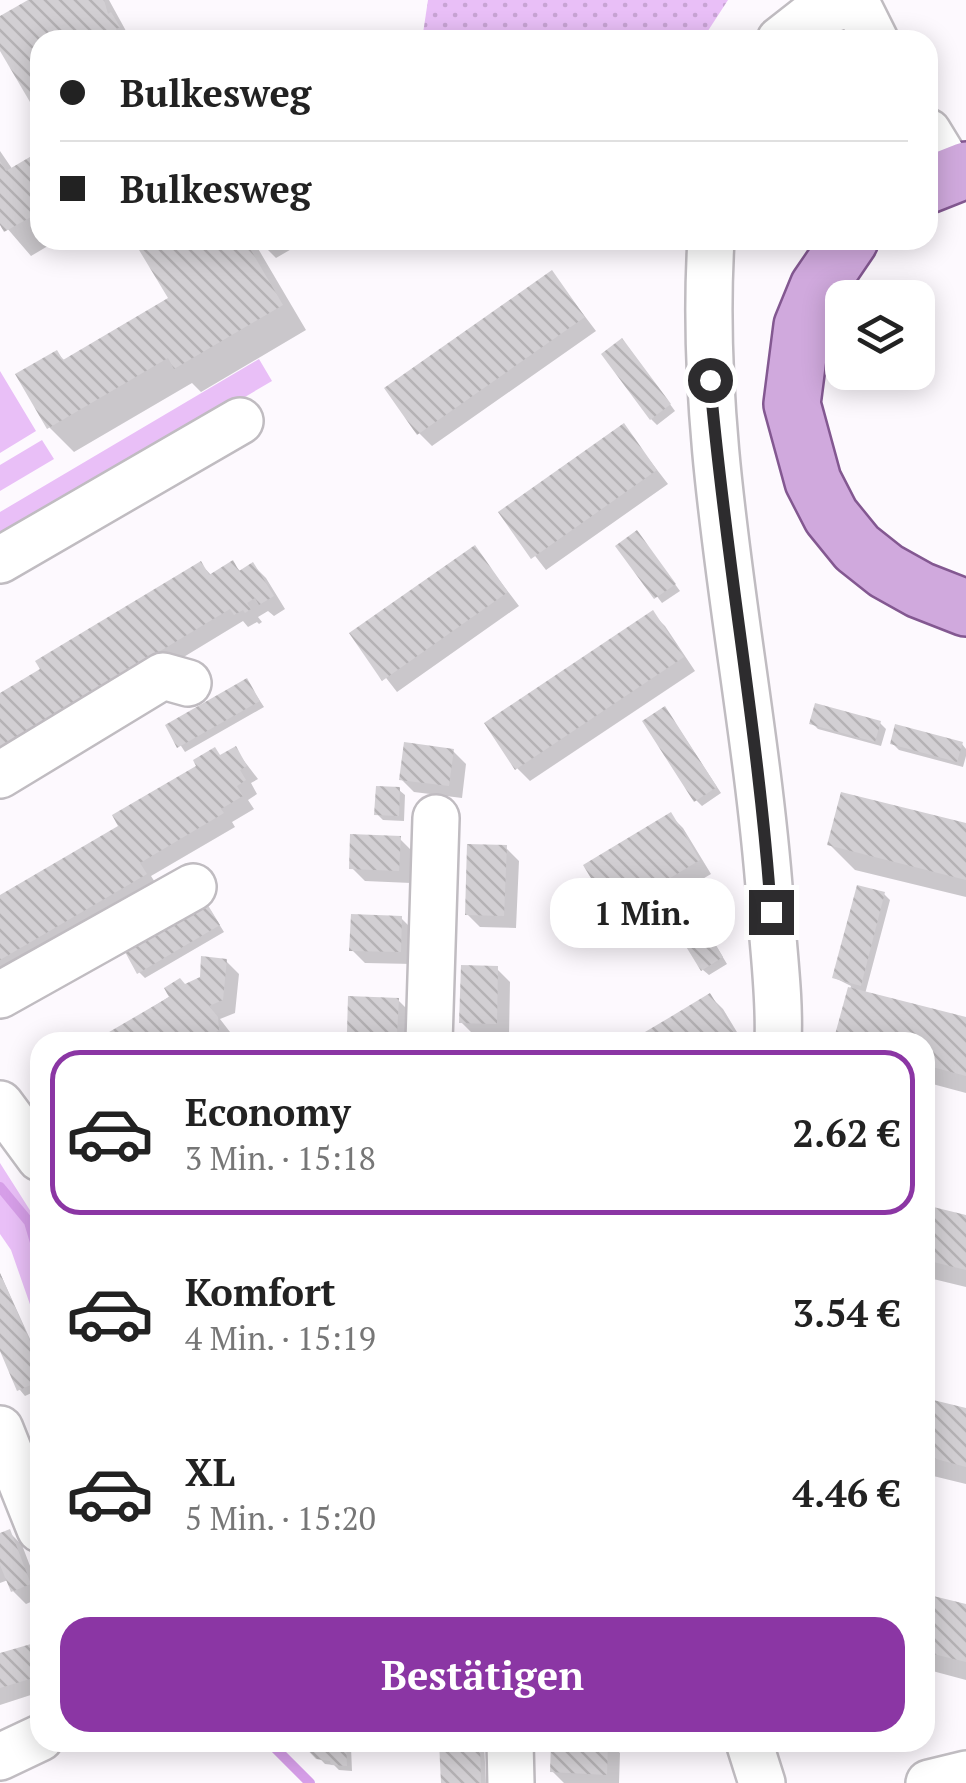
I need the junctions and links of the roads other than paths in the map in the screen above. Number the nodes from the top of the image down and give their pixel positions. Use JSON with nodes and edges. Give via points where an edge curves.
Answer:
{"nodes":[{"id":1,"x":855,"y":1,"type":"edge"},
{"id":2,"x":793,"y":30,"type":"edge"},
{"id":3,"x":870,"y":30,"type":"edge"},
{"id":4,"x":711,"y":250,"type":"edge"},
{"id":5,"x":843,"y":250,"type":"edge"},
{"id":6,"x":240,"y":421,"type":"dead end"},
{"id":7,"x":0,"y":560,"type":"edge"},
{"id":8,"x":966,"y":608,"type":"edge"},
{"id":9,"x":188,"y":683,"type":"dead end"},
{"id":10,"x":0,"y":775,"type":"edge"},
{"id":11,"x":436,"y":818,"type":"dead end"},
{"id":12,"x":192,"y":887,"type":"dead end"},
{"id":13,"x":0,"y":994,"type":"edge"},
{"id":14,"x":428,"y":1032,"type":"edge"},
{"id":15,"x":777,"y":1032,"type":"edge"},
{"id":16,"x":0,"y":1104,"type":"edge"},
{"id":17,"x":30,"y":1144,"type":"edge"},
{"id":18,"x":0,"y":1430,"type":"edge"},
{"id":19,"x":30,"y":1504,"type":"edge"},
{"id":20,"x":30,"y":1743,"type":"edge"},
{"id":21,"x":510,"y":1752,"type":"edge"},
{"id":22,"x":752,"y":1752,"type":"edge"},
{"id":23,"x":0,"y":1757,"type":"edge"},
{"id":24,"x":966,"y":1774,"type":"edge"},
{"id":25,"x":511,"y":1783,"type":"edge"},
{"id":26,"x":762,"y":1783,"type":"edge"},
{"id":27,"x":929,"y":1783,"type":"edge"}],
"edges":[{"from":1,"to":2,"type":"street"},
{"from":1,"to":3,"type":"street"},
{"from":4,"to":15,"type":"street","via":[[707,329],[719,490],[766,837]]},
{"from":5,"to":8,"type":"main road","via":[[802,326],[792,404],[812,480],[856,548],[920,590]]},
{"from":6,"to":7,"type":"street"},
{"from":9,"to":10,"type":"street","via":[[162,676]]},
{"from":11,"to":14,"type":"street"},
{"from":12,"to":13,"type":"street"},
{"from":16,"to":17,"type":"street"},
{"from":18,"to":19,"type":"street"},
{"from":20,"to":23,"type":"street"},
{"from":21,"to":25,"type":"street"},
{"from":22,"to":26,"type":"street"},
{"from":24,"to":27,"type":"street"}]}
